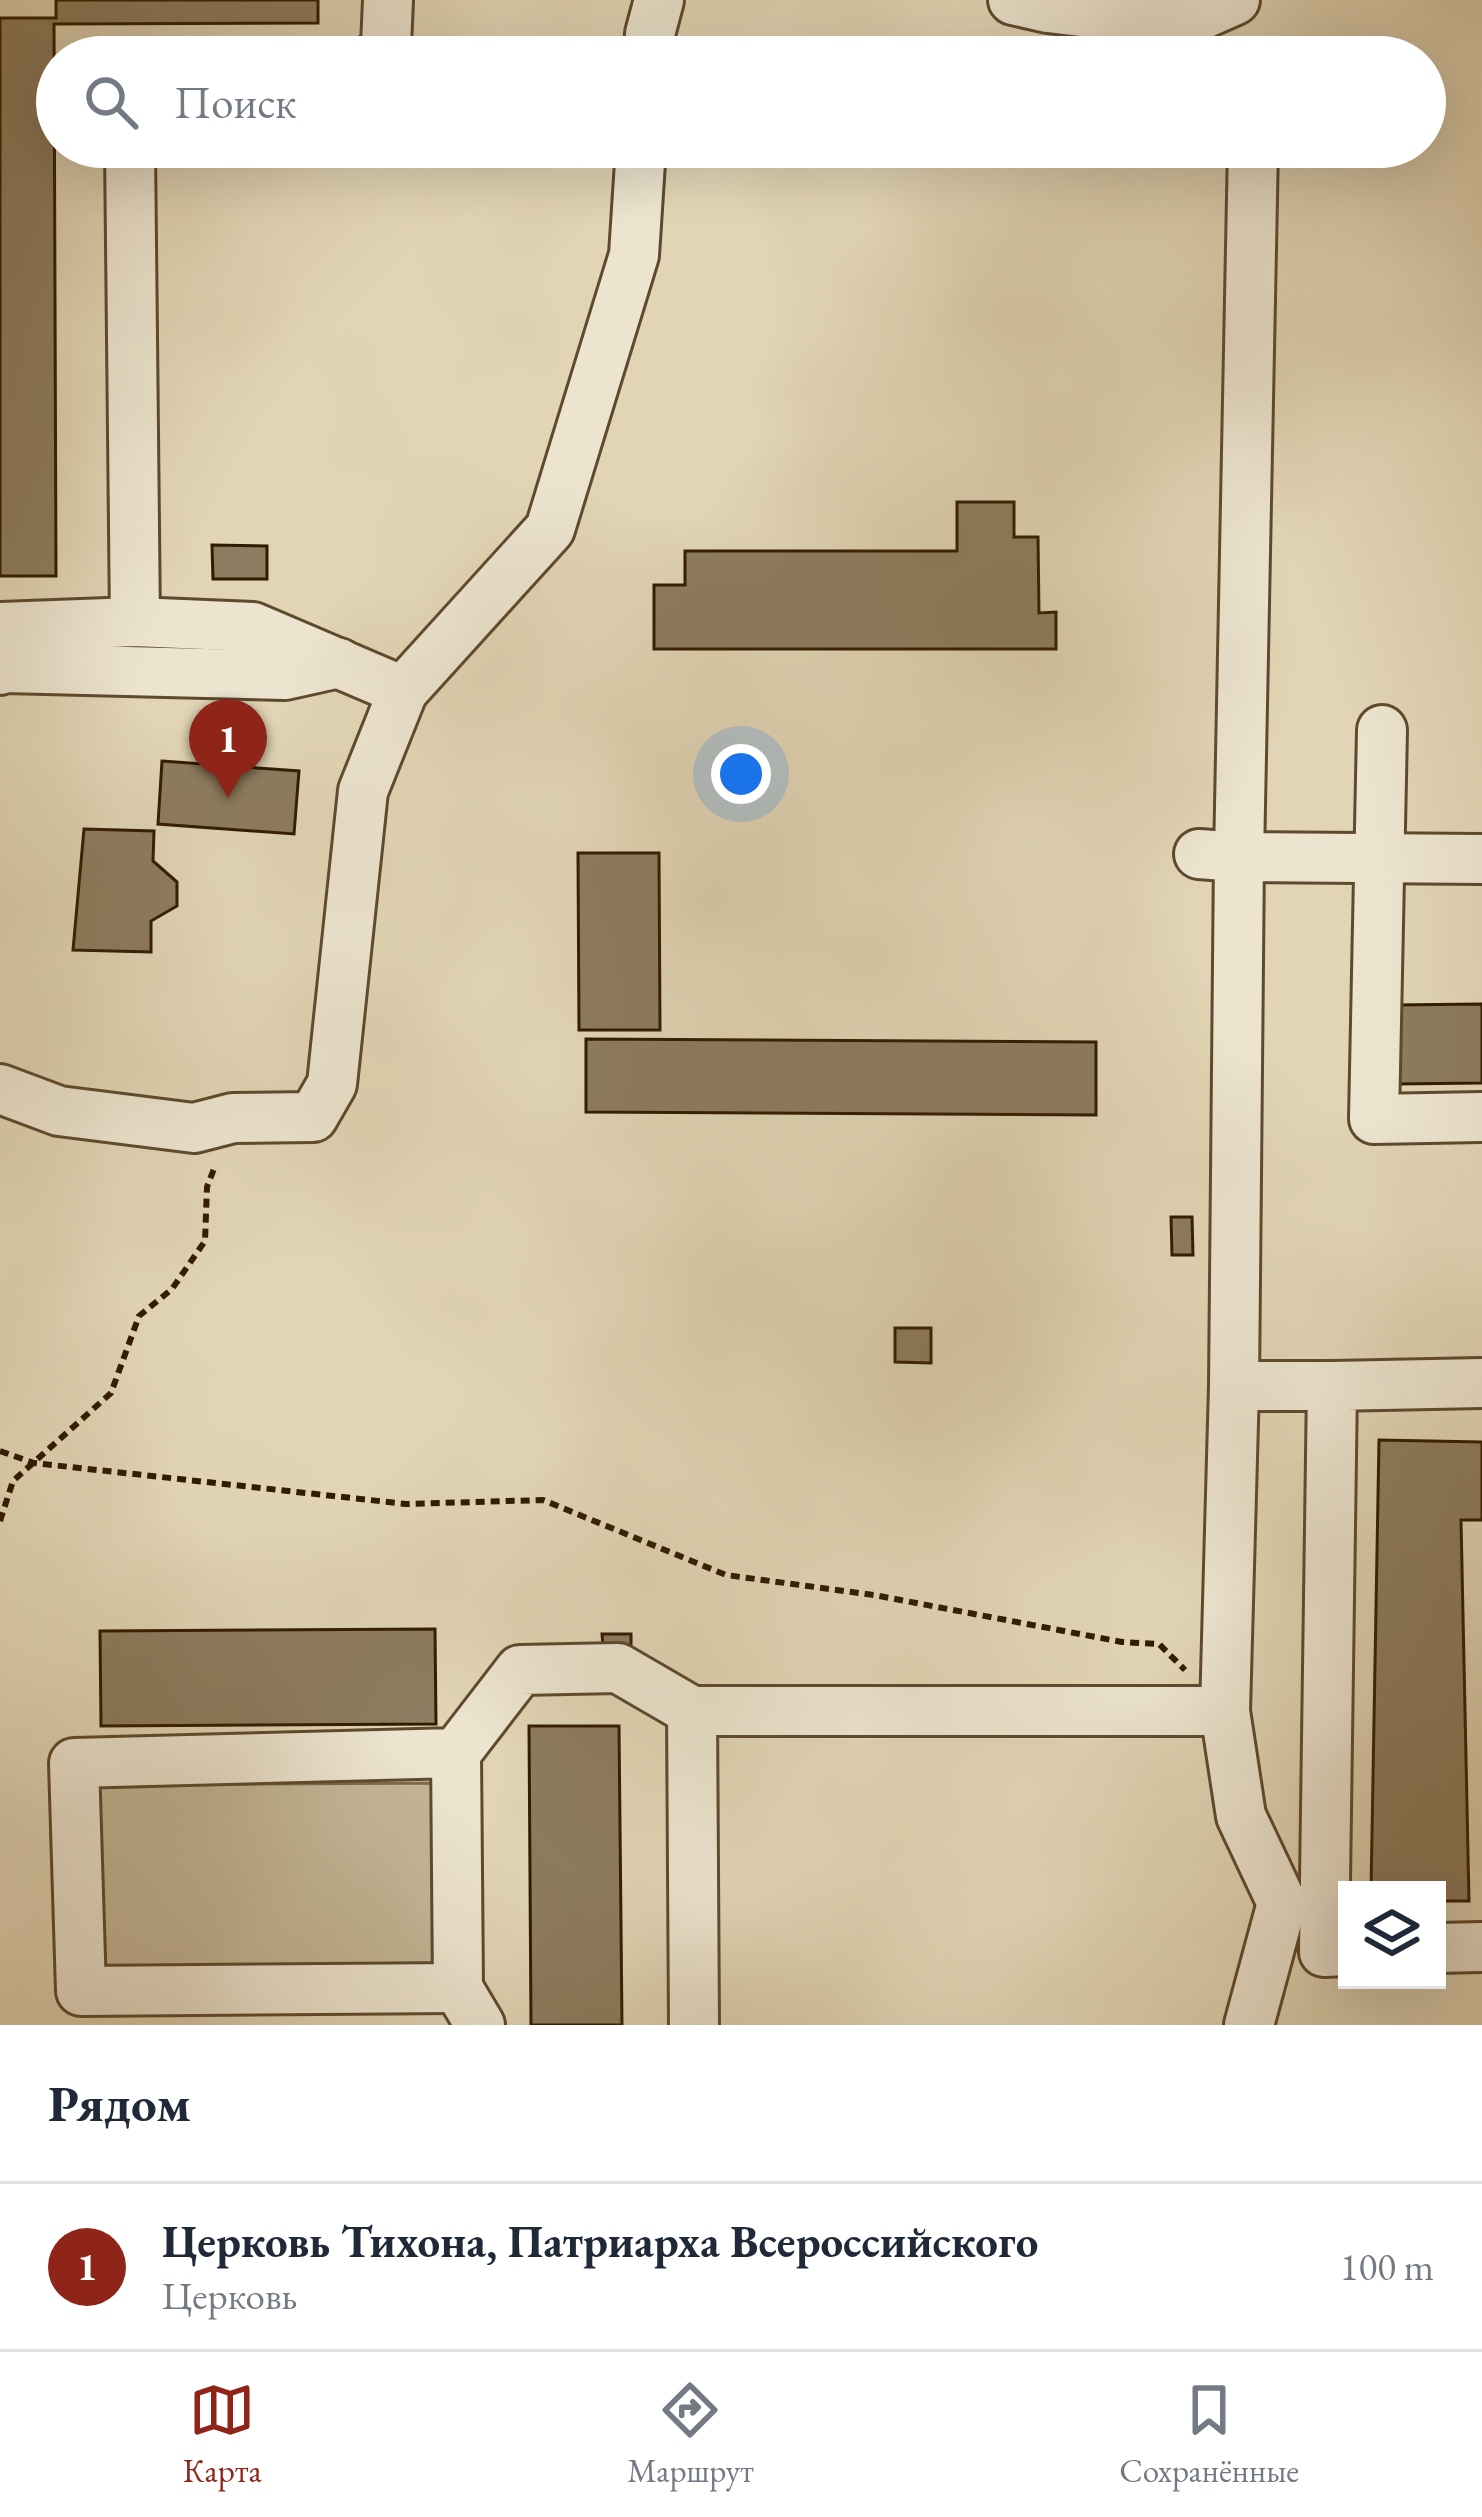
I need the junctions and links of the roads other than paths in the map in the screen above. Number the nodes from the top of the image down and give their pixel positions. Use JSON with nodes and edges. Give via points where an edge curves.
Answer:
{"nodes":[{"id":1,"x":388,"y":0,"type":"edge"},
{"id":2,"x":659,"y":0,"type":"edge"},
{"id":3,"x":1013,"y":0,"type":"edge"},
{"id":4,"x":1235,"y":0,"type":"edge"},
{"id":5,"x":386,"y":36,"type":"edge"},
{"id":6,"x":650,"y":36,"type":"edge"},
{"id":7,"x":1168,"y":36,"type":"edge"},
{"id":8,"x":1195,"y":36,"type":"edge"},
{"id":9,"x":130,"y":168,"type":"edge"},
{"id":10,"x":640,"y":168,"type":"edge"},
{"id":11,"x":1252,"y":168,"type":"edge"},
{"id":12,"x":135,"y":622,"type":"junction"},
{"id":13,"x":0,"y":627,"type":"edge"},
{"id":14,"x":339,"y":663,"type":"junction"},
{"id":15,"x":0,"y":670,"type":"edge"},
{"id":16,"x":403,"y":691,"type":"junction"},
{"id":17,"x":1382,"y":730,"type":"dead end"},
{"id":18,"x":1219,"y":855,"type":"junction"},
{"id":19,"x":1378,"y":858,"type":"junction"},
{"id":20,"x":1482,"y":859,"type":"edge"},
{"id":21,"x":0,"y":1089,"type":"edge"},
{"id":22,"x":1482,"y":1117,"type":"edge"},
{"id":23,"x":1482,"y":1383,"type":"edge"},
{"id":24,"x":1234,"y":1386,"type":"junction"},
{"id":25,"x":1332,"y":1387,"type":"junction"},
{"id":26,"x":692,"y":1711,"type":"junction"},
{"id":27,"x":1225,"y":1711,"type":"junction"},
{"id":28,"x":456,"y":1753,"type":"junction"},
{"id":29,"x":1482,"y":1947,"type":"edge"},
{"id":30,"x":1446,"y":1948,"type":"edge"},
{"id":31,"x":1338,"y":1951,"type":"edge"},
{"id":32,"x":469,"y":2007,"type":"edge"},
{"id":33,"x":694,"y":2025,"type":"edge"},
{"id":34,"x":1249,"y":2025,"type":"edge"}],
"edges":[{"from":1,"to":5,"type":"street"},
{"from":2,"to":6,"type":"street"},
{"from":3,"to":7,"type":"street"},
{"from":4,"to":8,"type":"street"},
{"from":9,"to":12,"type":"street"},
{"from":10,"to":16,"type":"street","via":[[634,255],[550,529]]},
{"from":11,"to":18,"type":"street"},
{"from":12,"to":13,"type":"street"},
{"from":12,"to":14,"type":"street","via":[[254,627]]},
{"from":14,"to":15,"type":"street","via":[[286,675]]},
{"from":14,"to":16,"type":"street"},
{"from":16,"to":21,"type":"street","via":[[363,790],[332,1084],[313,1117],[232,1118],[194,1128],[59,1112]]},
{"from":17,"to":19,"type":"street"},
{"from":18,"to":19,"type":"street"},
{"from":18,"to":24,"type":"street"},
{"from":19,"to":20,"type":"street"},
{"from":19,"to":22,"type":"street","via":[[1374,1119]]},
{"from":23,"to":25,"type":"street"},
{"from":24,"to":25,"type":"street"},
{"from":24,"to":27,"type":"street"},
{"from":25,"to":31,"type":"street","via":[[1324,1952]]},
{"from":26,"to":27,"type":"street"},
{"from":26,"to":28,"type":"street","via":[[618,1668],[520,1670]]},
{"from":26,"to":33,"type":"street"},
{"from":27,"to":34,"type":"street","via":[[1241,1816],[1282,1903]]},
{"from":28,"to":32,"type":"street"},
{"from":28,"to":32,"type":"street","via":[[74,1763],[81,1991]]},
{"from":29,"to":30,"type":"street"}]}
